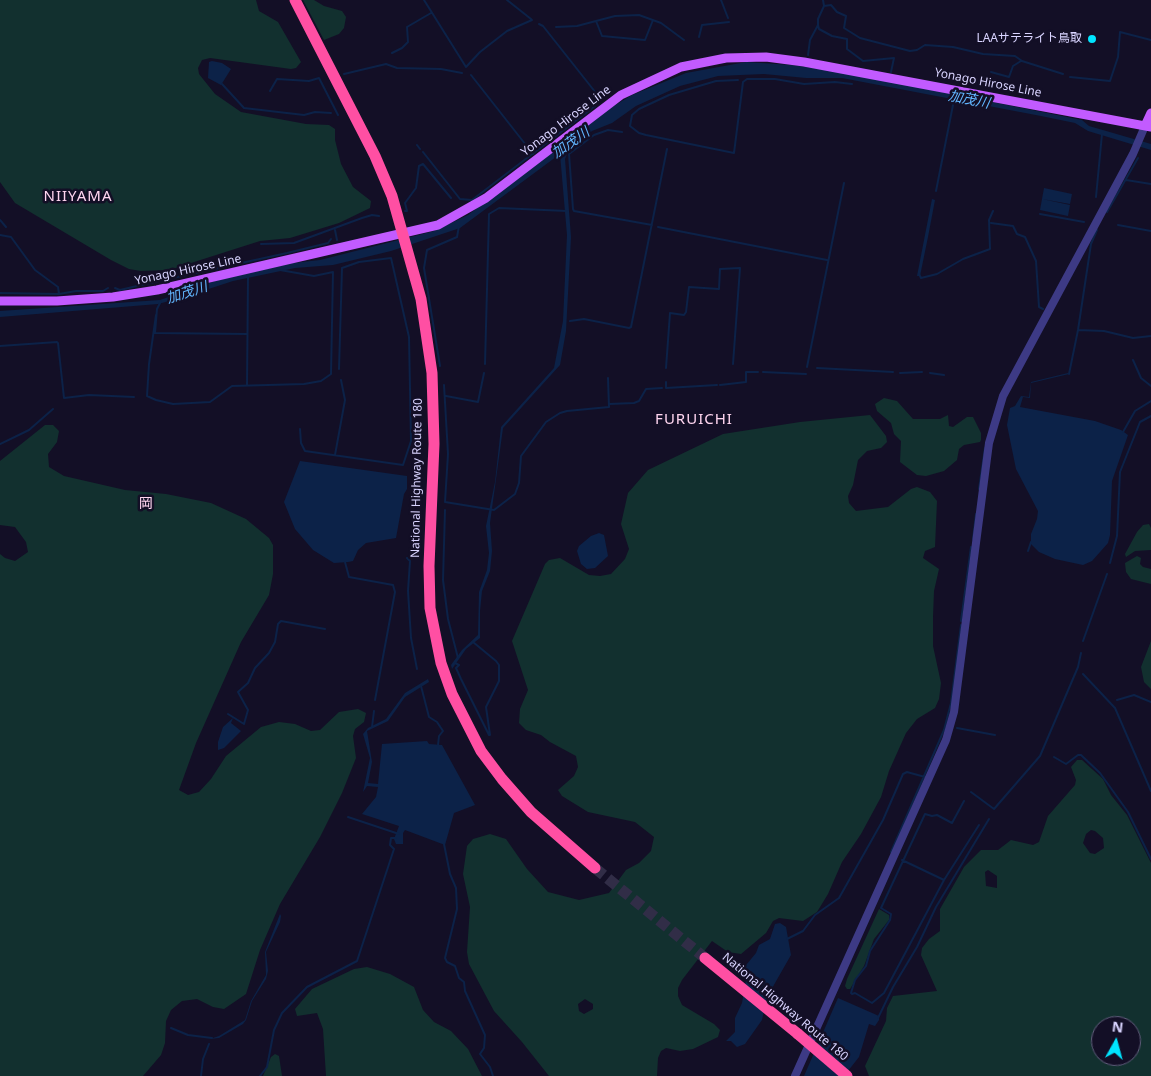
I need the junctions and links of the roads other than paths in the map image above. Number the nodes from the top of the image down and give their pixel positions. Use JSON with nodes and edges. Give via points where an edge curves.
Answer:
{"nodes":[{"id":1,"x":295,"y":0,"type":"edge"},
{"id":2,"x":1151,"y":112,"type":"edge"},
{"id":3,"x":1148,"y":126,"type":"edge"},
{"id":4,"x":404,"y":235,"type":"junction"},
{"id":5,"x":0,"y":301,"type":"edge"},
{"id":6,"x":595,"y":868,"type":"tunnel mouth"},
{"id":7,"x":705,"y":958,"type":"tunnel mouth"},
{"id":8,"x":795,"y":1076,"type":"edge"},
{"id":9,"x":847,"y":1076,"type":"edge"}],
"edges":[{"from":1,"to":4,"type":"highway","name":"National Highway Route 180","via":[[375,156]]},
{"from":2,"to":3,"type":"main road"},
{"from":3,"to":4,"type":"main road","name":"Yonago Hirose Line","via":[[804,62],[766,57],[726,58],[681,67],[634,88],[466,212],[438,226]]},
{"from":3,"to":8,"type":"street","via":[[1003,396],[989,443],[954,712],[946,740]]},
{"from":4,"to":5,"type":"main road","name":"Yonago Hirose Line","via":[[157,290],[57,302]]},
{"from":4,"to":6,"type":"highway","name":"National Highway Route 180","via":[[422,299],[432,373],[434,444],[430,608],[441,663],[467,727],[502,779],[531,812]]},
{"from":7,"to":9,"type":"highway","name":"National Highway Route 180","bridge":true}]}
